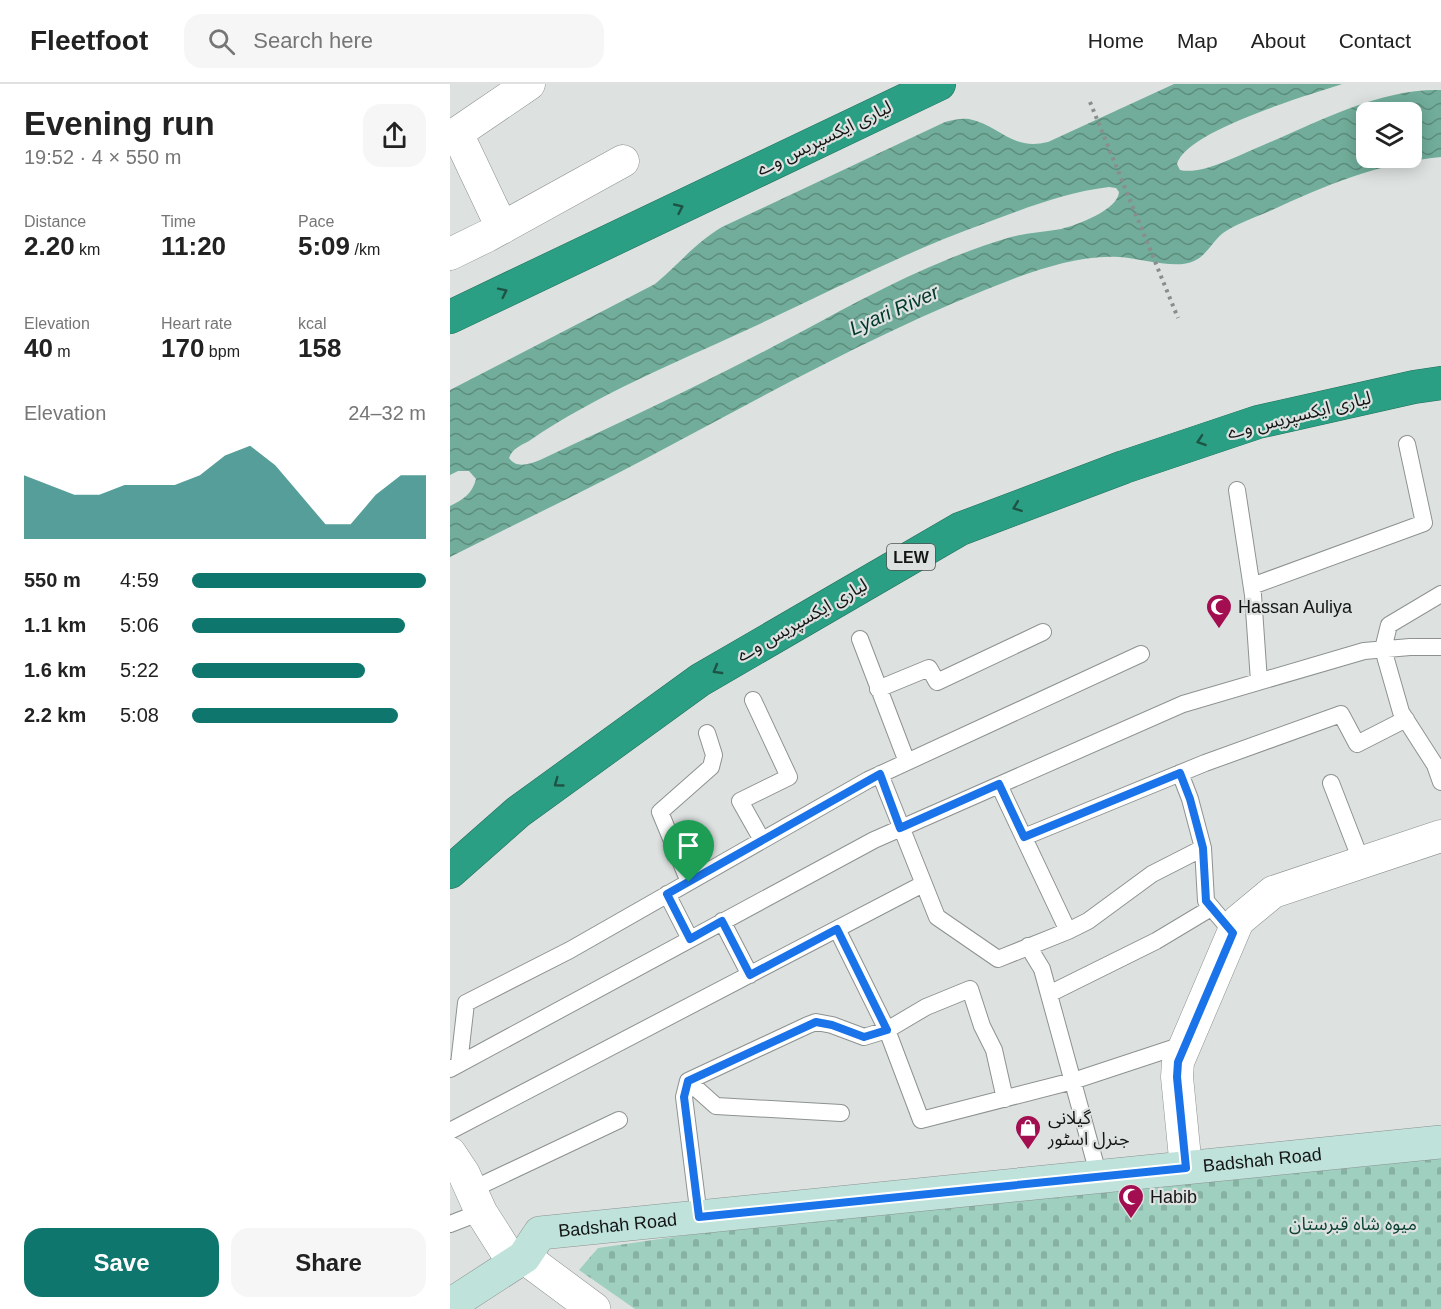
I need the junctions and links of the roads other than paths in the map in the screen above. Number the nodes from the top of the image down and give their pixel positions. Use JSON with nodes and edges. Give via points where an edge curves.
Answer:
{"nodes":[{"id":1,"x":529,"y":84,"type":"edge"},
{"id":2,"x":939,"y":84,"type":"edge"},
{"id":3,"x":454,"y":134,"type":"edge"},
{"id":4,"x":623,"y":161,"type":"dead end"},
{"id":5,"x":502,"y":228,"type":"junction"},
{"id":6,"x":450,"y":254,"type":"edge"},
{"id":7,"x":450,"y":317,"type":"edge"},
{"id":8,"x":1441,"y":383,"type":"edge"},
{"id":9,"x":1407,"y":444,"type":"dead end"},
{"id":10,"x":1237,"y":490,"type":"dead end"},
{"id":11,"x":1252,"y":586,"type":"junction"},
{"id":12,"x":1441,"y":594,"type":"edge"},
{"id":13,"x":1043,"y":632,"type":"dead end"},
{"id":14,"x":860,"y":639,"type":"dead end"},
{"id":15,"x":1441,"y":647,"type":"edge"},
{"id":16,"x":1383,"y":649,"type":"junction"},
{"id":17,"x":1141,"y":654,"type":"dead end"},
{"id":18,"x":1259,"y":681,"type":"junction"},
{"id":19,"x":878,"y":689,"type":"junction"},
{"id":20,"x":753,"y":700,"type":"dead end"},
{"id":21,"x":1406,"y":719,"type":"junction"},
{"id":22,"x":707,"y":733,"type":"dead end"},
{"id":23,"x":906,"y":762,"type":"junction"},
{"id":24,"x":1180,"y":773,"type":"junction"},
{"id":25,"x":880,"y":774,"type":"junction"},
{"id":26,"x":1441,"y":782,"type":"edge"},
{"id":27,"x":1330,"y":783,"type":"dead end"},
{"id":28,"x":999,"y":784,"type":"junction"},
{"id":29,"x":900,"y":828,"type":"junction"},
{"id":30,"x":1441,"y":836,"type":"edge"},
{"id":31,"x":1024,"y":837,"type":"junction"},
{"id":32,"x":762,"y":840,"type":"junction"},
{"id":33,"x":1203,"y":848,"type":"junction"},
{"id":34,"x":1362,"y":862,"type":"junction"},
{"id":35,"x":450,"y":872,"type":"edge"},
{"id":36,"x":689,"y":882,"type":"junction"},
{"id":37,"x":923,"y":884,"type":"junction"},
{"id":38,"x":667,"y":894,"type":"junction"},
{"id":39,"x":1211,"y":908,"type":"junction"},
{"id":40,"x":722,"y":921,"type":"junction"},
{"id":41,"x":837,"y":929,"type":"junction"},
{"id":42,"x":1068,"y":931,"type":"junction"},
{"id":43,"x":1233,"y":933,"type":"junction"},
{"id":44,"x":690,"y":939,"type":"junction"},
{"id":45,"x":1028,"y":946,"type":"junction"},
{"id":46,"x":750,"y":975,"type":"junction"},
{"id":47,"x":1048,"y":994,"type":"junction"},
{"id":48,"x":887,"y":1030,"type":"junction"},
{"id":49,"x":1186,"y":1044,"type":"junction"},
{"id":50,"x":455,"y":1067,"type":"edge"},
{"id":51,"x":688,"y":1081,"type":"junction"},
{"id":52,"x":1073,"y":1082,"type":"junction"},
{"id":53,"x":1005,"y":1099,"type":"junction"},
{"id":54,"x":841,"y":1113,"type":"dead end"},
{"id":55,"x":619,"y":1120,"type":"dead end"},
{"id":56,"x":450,"y":1131,"type":"edge"},
{"id":57,"x":1441,"y":1142,"type":"edge"},
{"id":58,"x":450,"y":1153,"type":"edge"},
{"id":59,"x":1186,"y":1168,"type":"junction"},
{"id":60,"x":1099,"y":1177,"type":"junction"},
{"id":61,"x":476,"y":1202,"type":"junction"},
{"id":62,"x":699,"y":1217,"type":"junction"},
{"id":63,"x":450,"y":1224,"type":"edge"},
{"id":64,"x":519,"y":1261,"type":"junction"},
{"id":65,"x":450,"y":1305,"type":"edge"},
{"id":66,"x":594,"y":1309,"type":"edge"}],
"edges":[{"from":1,"to":3,"type":"street"},
{"from":7,"to":2,"type":"highway","name":"لیاری ایکسپریس وے","one_way":true},
{"from":3,"to":5,"type":"street"},
{"from":4,"to":5,"type":"street"},
{"from":5,"to":6,"type":"street"},
{"from":8,"to":35,"type":"highway","name":"لیاری ایکسپریس وے","number":"LEW","one_way":true,"via":[[1258,422],[960,529],[700,680],[518,812]]},
{"from":9,"to":11,"type":"lane","via":[[1424,523]]},
{"from":10,"to":11,"type":"lane"},
{"from":11,"to":18,"type":"lane"},
{"from":12,"to":16,"type":"lane","via":[[1389,625]]},
{"from":13,"to":19,"type":"lane","via":[[938,682],[929,668]]},
{"from":14,"to":19,"type":"lane"},
{"from":15,"to":16,"type":"lane"},
{"from":16,"to":18,"type":"lane"},
{"from":16,"to":21,"type":"lane"},
{"from":17,"to":23,"type":"lane"},
{"from":18,"to":28,"type":"lane","via":[[1183,704]]},
{"from":19,"to":23,"type":"lane"},
{"from":20,"to":32,"type":"lane","via":[[789,777],[740,801]]},
{"from":21,"to":24,"type":"lane","via":[[1357,744],[1341,714]]},
{"from":21,"to":26,"type":"lane","via":[[1435,765]]},
{"from":22,"to":36,"type":"lane","via":[[714,755],[711,767],[660,812]]},
{"from":23,"to":25,"type":"lane"},
{"from":24,"to":31,"type":"lane"},
{"from":24,"to":33,"type":"lane"},
{"from":25,"to":29,"type":"lane"},
{"from":25,"to":32,"type":"lane"},
{"from":27,"to":34,"type":"lane"},
{"from":28,"to":29,"type":"lane"},
{"from":28,"to":31,"type":"lane"},
{"from":29,"to":37,"type":"lane"},
{"from":29,"to":40,"type":"lane"},
{"from":30,"to":34,"type":"street"},
{"from":31,"to":42,"type":"lane"},
{"from":32,"to":36,"type":"lane"},
{"from":33,"to":39,"type":"lane","via":[[1206,901]]},
{"from":33,"to":42,"type":"lane","via":[[1152,874]]},
{"from":34,"to":43,"type":"street","via":[[1273,892],[1238,921]]},
{"from":36,"to":38,"type":"lane"},
{"from":37,"to":41,"type":"lane"},
{"from":37,"to":45,"type":"lane","via":[[936,917],[998,959]]},
{"from":38,"to":44,"type":"lane"},
{"from":38,"to":50,"type":"lane","via":[[466,1003]]},
{"from":39,"to":43,"type":"lane"},
{"from":39,"to":47,"type":"lane","via":[[1156,941]]},
{"from":40,"to":44,"type":"lane"},
{"from":40,"to":46,"type":"lane"},
{"from":41,"to":46,"type":"lane"},
{"from":41,"to":48,"type":"lane"},
{"from":42,"to":45,"type":"lane"},
{"from":43,"to":49,"type":"street"},
{"from":44,"to":50,"type":"lane"},
{"from":45,"to":47,"type":"lane","via":[[1042,969]]},
{"from":46,"to":56,"type":"lane"},
{"from":47,"to":52,"type":"lane"},
{"from":48,"to":51,"type":"lane","via":[[864,1037],[816,1022]]},
{"from":48,"to":53,"type":"lane","via":[[921,1120]]},
{"from":48,"to":53,"type":"lane","via":[[926,1007],[970,989],[994,1050]]},
{"from":49,"to":52,"type":"lane"},
{"from":49,"to":59,"type":"street","via":[[1177,1077]]},
{"from":51,"to":54,"type":"lane","via":[[716,1106]]},
{"from":51,"to":62,"type":"lane","via":[[684,1097]]},
{"from":52,"to":53,"type":"lane"},
{"from":52,"to":60,"type":"lane"},
{"from":55,"to":61,"type":"lane"},
{"from":57,"to":59,"type":"main road","name":"Badshah Road"},
{"from":58,"to":61,"type":"street"},
{"from":59,"to":60,"type":"main road","name":"Badshah Road"},
{"from":60,"to":62,"type":"main road","name":"Badshah Road"},
{"from":61,"to":63,"type":"lane"},
{"from":61,"to":64,"type":"street"},
{"from":62,"to":64,"type":"main road","name":"Badshah Road","via":[[540,1233]]},
{"from":64,"to":65,"type":"main road"},
{"from":64,"to":66,"type":"street"}]}
